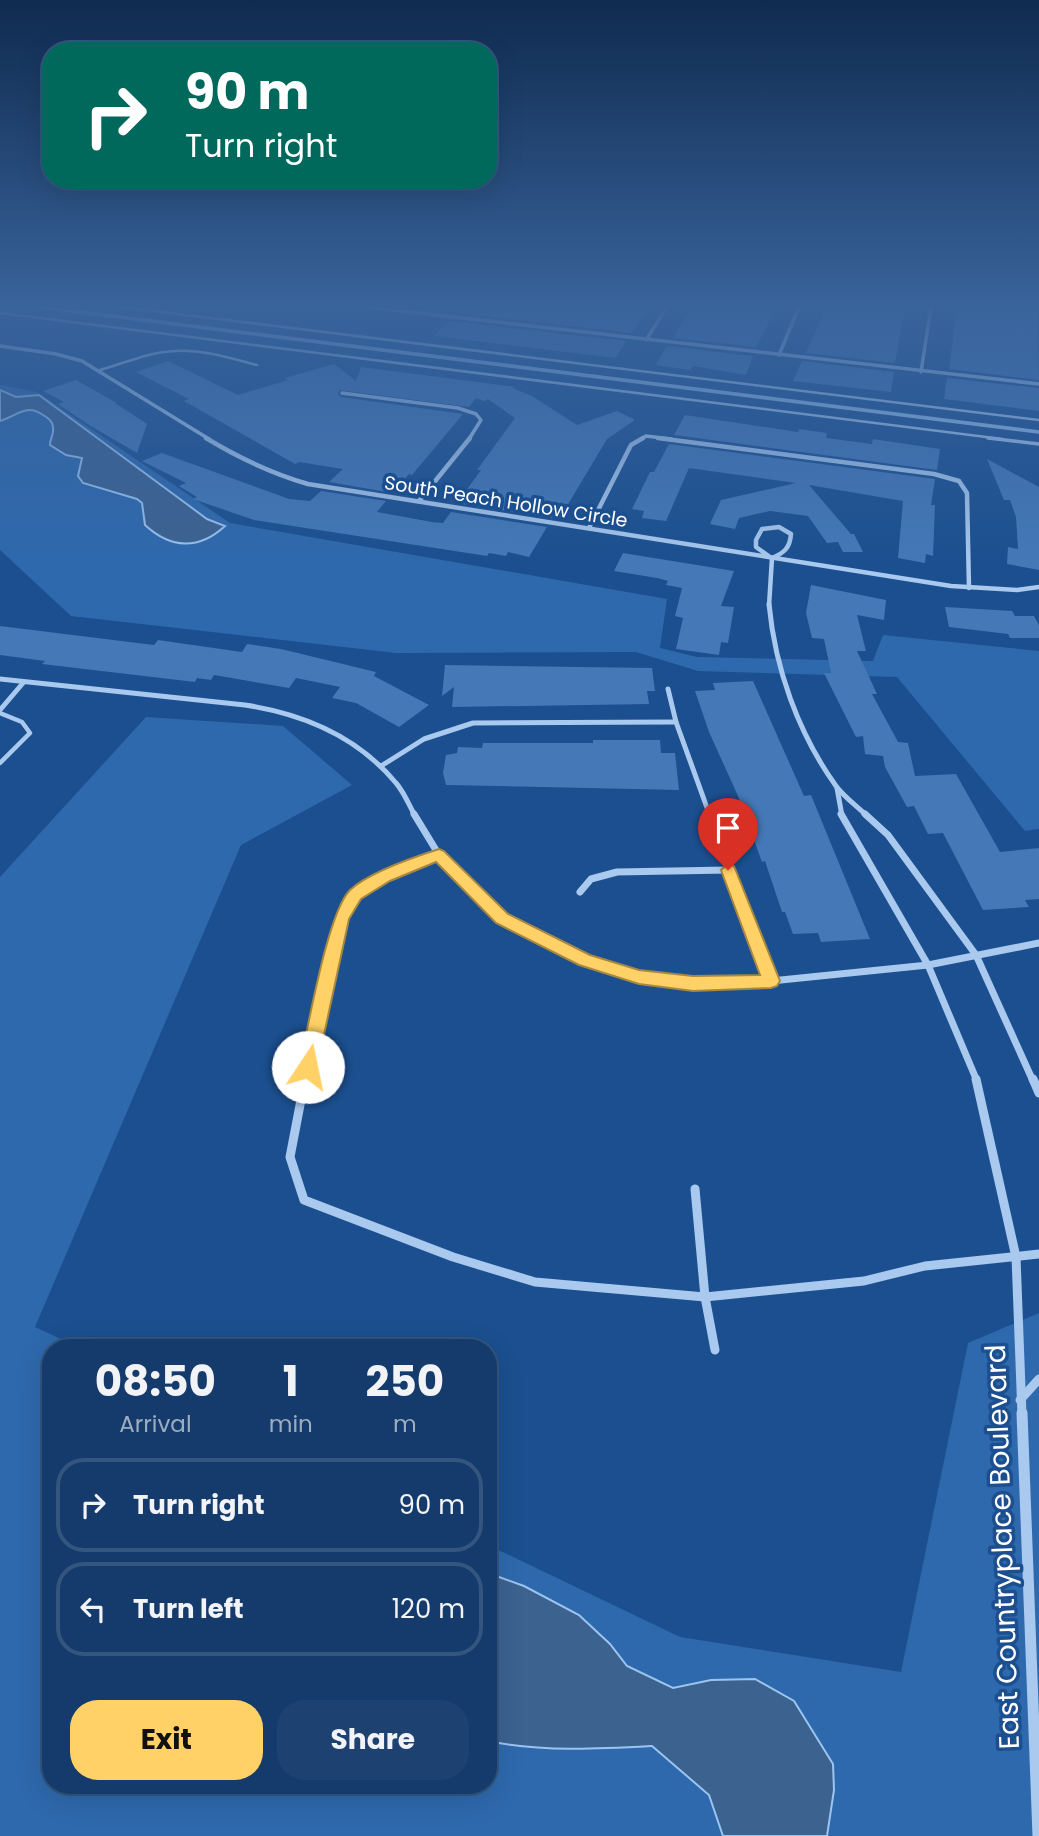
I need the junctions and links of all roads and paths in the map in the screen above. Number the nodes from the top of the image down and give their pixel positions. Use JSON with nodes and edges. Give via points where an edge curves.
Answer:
{"nodes":[{"id":1,"x":136,"y":393,"type":"edge"},
{"id":2,"x":342,"y":393,"type":"dead end"},
{"id":3,"x":632,"y":393,"type":"edge"},
{"id":4,"x":823,"y":393,"type":"edge"},
{"id":5,"x":1039,"y":419,"type":"edge"},
{"id":6,"x":1039,"y":444,"type":"edge"},
{"id":7,"x":419,"y":501,"type":"junction"},
{"id":8,"x":589,"y":528,"type":"junction"},
{"id":9,"x":772,"y":558,"type":"junction"},
{"id":10,"x":1039,"y":587,"type":"edge"},
{"id":11,"x":969,"y":588,"type":"junction"},
{"id":12,"x":0,"y":679,"type":"edge"},
{"id":13,"x":23,"y":684,"type":"junction"},
{"id":14,"x":668,"y":689,"type":"dead end"},
{"id":15,"x":0,"y":711,"type":"edge"},
{"id":16,"x":676,"y":722,"type":"junction"},
{"id":17,"x":0,"y":763,"type":"edge"},
{"id":18,"x":381,"y":766,"type":"junction"},
{"id":19,"x":837,"y":788,"type":"junction"},
{"id":20,"x":439,"y":855,"type":"junction"},
{"id":21,"x":728,"y":870,"type":"junction"},
{"id":22,"x":580,"y":892,"type":"dead end"},
{"id":23,"x":1039,"y":943,"type":"edge"},
{"id":24,"x":976,"y":954,"type":"junction"},
{"id":25,"x":928,"y":965,"type":"junction"},
{"id":26,"x":771,"y":981,"type":"junction"},
{"id":27,"x":1039,"y":1093,"type":"edge"},
{"id":28,"x":695,"y":1189,"type":"dead end"},
{"id":29,"x":1039,"y":1254,"type":"edge"},
{"id":30,"x":1016,"y":1257,"type":"junction"},
{"id":31,"x":705,"y":1297,"type":"junction"},
{"id":32,"x":715,"y":1350,"type":"dead end"},
{"id":33,"x":1039,"y":1379,"type":"edge"},
{"id":34,"x":1020,"y":1400,"type":"junction"},
{"id":35,"x":1038,"y":1836,"type":"edge"}],
"edges":[{"from":1,"to":7,"type":"street","name":"South Peach Hollow Circle","via":[[270,473],[307,484]]},
{"from":2,"to":7,"type":"street","via":[[458,408],[481,420]]},
{"from":3,"to":6,"type":"lane"},
{"from":4,"to":5,"type":"lane"},
{"from":7,"to":8,"type":"street","name":"South Peach Hollow Circle"},
{"from":8,"to":9,"type":"street","name":"South Peach Hollow Circle"},
{"from":8,"to":11,"type":"street","via":[[631,445],[646,436],[934,474],[959,481],[967,493]]},
{"from":9,"to":9,"type":"street","via":[[785,553],[791,543],[787,529],[767,526],[754,540],[756,547]]},
{"from":9,"to":11,"type":"street","name":"South Peach Hollow Circle"},
{"from":9,"to":19,"type":"street","via":[[769,606],[785,685],[808,741]]},
{"from":10,"to":11,"type":"street","name":"South Peach Hollow Circle"},
{"from":12,"to":13,"type":"street"},
{"from":13,"to":15,"type":"street"},
{"from":13,"to":18,"type":"street","via":[[279,710],[348,738]]},
{"from":14,"to":16,"type":"street"},
{"from":15,"to":17,"type":"lane","via":[[22,722],[30,733]]},
{"from":16,"to":18,"type":"street","via":[[473,723],[421,738]]},
{"from":16,"to":21,"type":"street"},
{"from":18,"to":20,"type":"street","via":[[409,802]]},
{"from":19,"to":24,"type":"street","via":[[888,835]]},
{"from":19,"to":25,"type":"street","name":"East Countryplace Boulevard","via":[[842,818]]},
{"from":20,"to":26,"type":"street","via":[[502,919],[585,960],[639,977],[693,984]]},
{"from":20,"to":31,"type":"street","via":[[384,877],[355,895],[342,918],[290,1157],[304,1200],[360,1224],[535,1282]]},
{"from":21,"to":22,"type":"street","via":[[617,873],[591,879]]},
{"from":21,"to":26,"type":"street"},
{"from":23,"to":24,"type":"street"},
{"from":24,"to":25,"type":"street"},
{"from":24,"to":27,"type":"street"},
{"from":25,"to":26,"type":"street"},
{"from":25,"to":30,"type":"street","name":"East Countryplace Boulevard","via":[[979,1085]]},
{"from":28,"to":31,"type":"street"},
{"from":29,"to":30,"type":"street"},
{"from":30,"to":31,"type":"street","via":[[908,1270],[864,1281]]},
{"from":30,"to":34,"type":"street","name":"East Countryplace Boulevard"},
{"from":31,"to":32,"type":"street"},
{"from":33,"to":34,"type":"street"},
{"from":34,"to":35,"type":"street","name":"East Countryplace Boulevard"}]}
